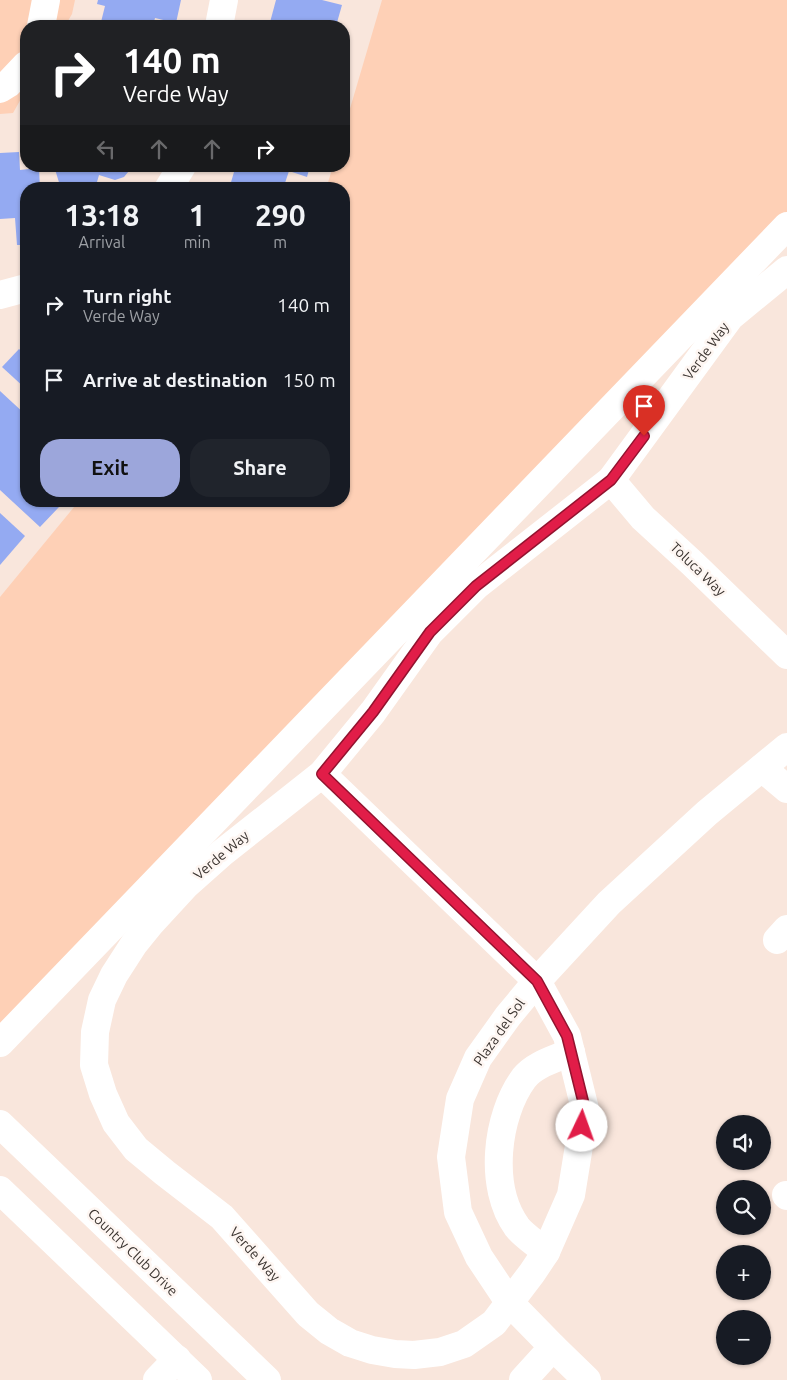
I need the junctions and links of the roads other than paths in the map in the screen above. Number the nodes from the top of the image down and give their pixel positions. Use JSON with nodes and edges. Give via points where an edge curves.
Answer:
{"nodes":[{"id":1,"x":46,"y":0,"type":"edge"},
{"id":2,"x":224,"y":0,"type":"edge"},
{"id":3,"x":42,"y":20,"type":"edge"},
{"id":4,"x":219,"y":20,"type":"edge"},
{"id":5,"x":20,"y":71,"type":"edge"},
{"id":6,"x":0,"y":89,"type":"edge"},
{"id":7,"x":787,"y":226,"type":"edge"},
{"id":8,"x":787,"y":270,"type":"edge"},
{"id":9,"x":20,"y":290,"type":"edge"},
{"id":10,"x":0,"y":295,"type":"edge"},
{"id":11,"x":611,"y":480,"type":"junction"},
{"id":12,"x":787,"y":655,"type":"edge"},
{"id":13,"x":787,"y":747,"type":"edge"},
{"id":14,"x":762,"y":768,"type":"junction"},
{"id":15,"x":322,"y":774,"type":"junction"},
{"id":16,"x":787,"y":789,"type":"edge"},
{"id":17,"x":537,"y":981,"type":"junction"},
{"id":18,"x":0,"y":1043,"type":"edge"},
{"id":19,"x":571,"y":1052,"type":"junction"},
{"id":20,"x":0,"y":1124,"type":"edge"},
{"id":21,"x":0,"y":1190,"type":"edge"},
{"id":22,"x":546,"y":1252,"type":"junction"},
{"id":23,"x":509,"y":1302,"type":"junction"},
{"id":24,"x":553,"y":1347,"type":"junction"},
{"id":25,"x":177,"y":1360,"type":"junction"},
{"id":26,"x":157,"y":1380,"type":"edge"},
{"id":27,"x":198,"y":1380,"type":"edge"},
{"id":28,"x":267,"y":1380,"type":"edge"},
{"id":29,"x":523,"y":1380,"type":"edge"},
{"id":30,"x":587,"y":1380,"type":"edge"}],
"edges":[{"from":1,"to":3,"type":"street"},
{"from":2,"to":4,"type":"street"},
{"from":5,"to":6,"type":"street"},
{"from":7,"to":18,"type":"street"},
{"from":8,"to":11,"type":"street","name":"Verde Way","via":[[730,317]]},
{"from":9,"to":10,"type":"street"},
{"from":11,"to":12,"type":"street","name":"Toluca Way","via":[[643,518]]},
{"from":11,"to":15,"type":"street","name":"Verde Way","via":[[476,586],[430,632],[373,712]]},
{"from":13,"to":14,"type":"street","name":"Plaza del Sol"},
{"from":14,"to":16,"type":"street"},
{"from":14,"to":17,"type":"street","name":"Plaza del Sol","via":[[707,813],[609,903]]},
{"from":15,"to":17,"type":"street","name":"Verde Way"},
{"from":15,"to":23,"type":"street","name":"Verde Way","via":[[186,885],[134,944],[102,1000],[94,1032],[94,1065],[103,1094],[116,1123],[136,1149],[222,1217],[308,1314],[350,1343],[395,1354],[440,1352],[464,1344],[494,1323]]},
{"from":17,"to":19,"type":"street","name":"Verde Way","via":[[567,1036]]},
{"from":17,"to":23,"type":"street","name":"Plaza del Sol","via":[[478,1058],[460,1099],[451,1157],[458,1212],[479,1258]]},
{"from":19,"to":22,"type":"street","name":"Verde Way","via":[[585,1109],[571,1196]]},
{"from":19,"to":22,"type":"street","via":[[537,1067],[525,1077],[504,1120],[498,1157],[507,1211],[518,1228]]},
{"from":20,"to":28,"type":"street","name":"Country Club Drive"},
{"from":21,"to":25,"type":"street"},
{"from":22,"to":23,"type":"street","name":"Verde Way"},
{"from":23,"to":24,"type":"street","name":"Plaza del Sol"},
{"from":24,"to":29,"type":"street"},
{"from":24,"to":30,"type":"street","name":"Plaza del Sol"},
{"from":25,"to":26,"type":"street"},
{"from":25,"to":27,"type":"street"}]}
